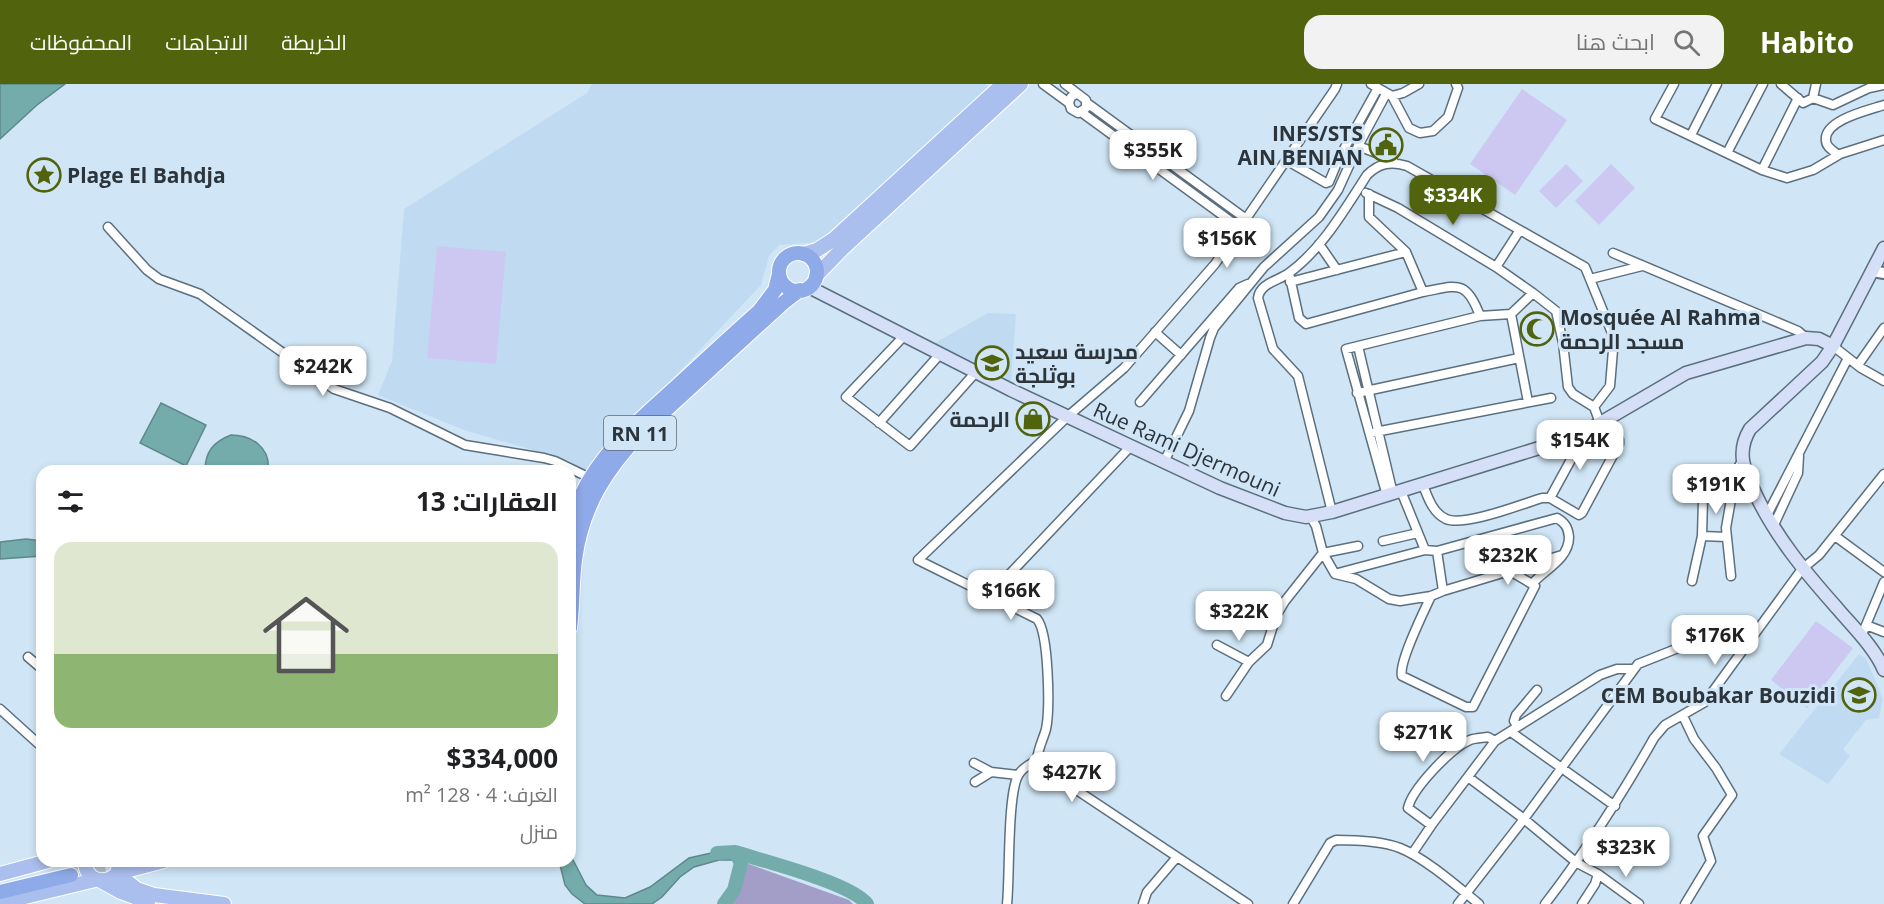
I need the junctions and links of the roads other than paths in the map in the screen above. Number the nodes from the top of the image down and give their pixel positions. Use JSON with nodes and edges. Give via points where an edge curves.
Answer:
{"nodes":[{"id":1,"x":1003,"y":84,"type":"edge"},
{"id":2,"x":1021,"y":84,"type":"edge"},
{"id":3,"x":1043,"y":84,"type":"edge"},
{"id":4,"x":1065,"y":84,"type":"edge"},
{"id":5,"x":1337,"y":84,"type":"edge"},
{"id":6,"x":1419,"y":84,"type":"edge"},
{"id":7,"x":1455,"y":84,"type":"edge"},
{"id":8,"x":1674,"y":84,"type":"edge"},
{"id":9,"x":1717,"y":84,"type":"edge"},
{"id":10,"x":1763,"y":84,"type":"edge"},
{"id":11,"x":1781,"y":84,"type":"edge"},
{"id":12,"x":1816,"y":84,"type":"edge"},
{"id":13,"x":1884,"y":85,"type":"edge"},
{"id":14,"x":1374,"y":86,"type":"edge"},
{"id":15,"x":1869,"y":86,"type":"edge"},
{"id":16,"x":1076,"y":94,"type":"junction"},
{"id":17,"x":1389,"y":95,"type":"junction"},
{"id":18,"x":1797,"y":98,"type":"junction"},
{"id":19,"x":1814,"y":98,"type":"junction"},
{"id":20,"x":1069,"y":103,"type":"junction"},
{"id":21,"x":1087,"y":103,"type":"junction"},
{"id":22,"x":1884,"y":105,"type":"edge"},
{"id":23,"x":1081,"y":112,"type":"junction"},
{"id":24,"x":1691,"y":135,"type":"junction"},
{"id":25,"x":1884,"y":140,"type":"edge"},
{"id":26,"x":1358,"y":146,"type":"junction"},
{"id":27,"x":1727,"y":153,"type":"junction"},
{"id":28,"x":1838,"y":155,"type":"junction"},
{"id":29,"x":1286,"y":160,"type":"junction"},
{"id":30,"x":1394,"y":162,"type":"junction"},
{"id":31,"x":1762,"y":170,"type":"junction"},
{"id":32,"x":1182,"y":174,"type":"junction"},
{"id":33,"x":1357,"y":190,"type":"junction"},
{"id":34,"x":1191,"y":193,"type":"junction"},
{"id":35,"x":1369,"y":194,"type":"junction"},
{"id":36,"x":1246,"y":219,"type":"junction"},
{"id":37,"x":108,"y":226,"type":"dead end"},
{"id":38,"x":1240,"y":228,"type":"junction"},
{"id":39,"x":1520,"y":230,"type":"junction"},
{"id":40,"x":1319,"y":244,"type":"junction"},
{"id":41,"x":1884,"y":248,"type":"edge"},
{"id":42,"x":1406,"y":252,"type":"junction"},
{"id":43,"x":1613,"y":253,"type":"dead end"},
{"id":44,"x":804,"y":254,"type":"junction"},
{"id":45,"x":1642,"y":265,"type":"junction"},
{"id":46,"x":1496,"y":267,"type":"junction"},
{"id":47,"x":1337,"y":270,"type":"junction"},
{"id":48,"x":1878,"y":272,"type":"edge"},
{"id":49,"x":779,"y":274,"type":"junction"},
{"id":50,"x":1290,"y":278,"type":"junction"},
{"id":51,"x":1590,"y":279,"type":"junction"},
{"id":52,"x":1252,"y":282,"type":"junction"},
{"id":53,"x":808,"y":284,"type":"junction"},
{"id":54,"x":1423,"y":292,"type":"junction"},
{"id":55,"x":1533,"y":293,"type":"junction"},
{"id":56,"x":1511,"y":314,"type":"junction"},
{"id":57,"x":1480,"y":316,"type":"junction"},
{"id":58,"x":1884,"y":328,"type":"edge"},
{"id":59,"x":1155,"y":332,"type":"junction"},
{"id":60,"x":904,"y":336,"type":"junction"},
{"id":61,"x":1806,"y":339,"type":"junction"},
{"id":62,"x":1358,"y":346,"type":"junction"},
{"id":63,"x":1833,"y":346,"type":"junction"},
{"id":64,"x":940,"y":354,"type":"junction"},
{"id":65,"x":1181,"y":355,"type":"junction"},
{"id":66,"x":1519,"y":358,"type":"junction"},
{"id":67,"x":1848,"y":358,"type":"junction"},
{"id":68,"x":1858,"y":366,"type":"junction"},
{"id":69,"x":976,"y":372,"type":"junction"},
{"id":70,"x":1884,"y":381,"type":"edge"},
{"id":71,"x":1370,"y":390,"type":"junction"},
{"id":72,"x":1357,"y":393,"type":"junction"},
{"id":73,"x":1551,"y":398,"type":"dead end"},
{"id":74,"x":1140,"y":402,"type":"dead end"},
{"id":75,"x":1528,"y":402,"type":"junction"},
{"id":76,"x":1594,"y":407,"type":"junction"},
{"id":77,"x":1067,"y":417,"type":"junction"},
{"id":78,"x":1603,"y":421,"type":"junction"},
{"id":79,"x":879,"y":423,"type":"junction"},
{"id":80,"x":1374,"y":433,"type":"junction"},
{"id":81,"x":1578,"y":436,"type":"junction"},
{"id":82,"x":1131,"y":446,"type":"junction"},
{"id":83,"x":1742,"y":461,"type":"junction"},
{"id":84,"x":1164,"y":462,"type":"junction"},
{"id":85,"x":563,"y":465,"type":"edge"},
{"id":86,"x":576,"y":471,"type":"edge"},
{"id":87,"x":1884,"y":474,"type":"edge"},
{"id":88,"x":590,"y":478,"type":"junction"},
{"id":89,"x":1423,"y":485,"type":"junction"},
{"id":90,"x":1394,"y":493,"type":"junction"},
{"id":91,"x":1550,"y":498,"type":"junction"},
{"id":92,"x":1703,"y":499,"type":"dead end"},
{"id":93,"x":576,"y":510,"type":"edge"},
{"id":94,"x":1332,"y":512,"type":"junction"},
{"id":95,"x":1310,"y":516,"type":"junction"},
{"id":96,"x":1769,"y":522,"type":"junction"},
{"id":97,"x":1418,"y":533,"type":"junction"},
{"id":98,"x":1702,"y":536,"type":"junction"},
{"id":99,"x":1835,"y":536,"type":"junction"},
{"id":100,"x":1726,"y":537,"type":"junction"},
{"id":101,"x":1383,"y":542,"type":"dead end"},
{"id":102,"x":1358,"y":546,"type":"dead end"},
{"id":103,"x":1425,"y":550,"type":"junction"},
{"id":104,"x":1437,"y":551,"type":"junction"},
{"id":105,"x":1323,"y":553,"type":"junction"},
{"id":106,"x":1565,"y":554,"type":"junction"},
{"id":107,"x":576,"y":556,"type":"edge"},
{"id":108,"x":1802,"y":569,"type":"junction"},
{"id":109,"x":1510,"y":571,"type":"junction"},
{"id":110,"x":1884,"y":572,"type":"edge"},
{"id":111,"x":1335,"y":574,"type":"junction"},
{"id":112,"x":1731,"y":576,"type":"dead end"},
{"id":113,"x":1692,"y":581,"type":"dead end"},
{"id":114,"x":1884,"y":582,"type":"edge"},
{"id":115,"x":1532,"y":584,"type":"junction"},
{"id":116,"x":1443,"y":591,"type":"junction"},
{"id":117,"x":1431,"y":596,"type":"junction"},
{"id":118,"x":997,"y":599,"type":"junction"},
{"id":119,"x":1276,"y":616,"type":"junction"},
{"id":120,"x":1238,"y":626,"type":"dead end"},
{"id":121,"x":1758,"y":629,"type":"junction"},
{"id":122,"x":1864,"y":631,"type":"junction"},
{"id":123,"x":1884,"y":632,"type":"edge"},
{"id":124,"x":1217,"y":645,"type":"dead end"},
{"id":125,"x":28,"y":657,"type":"dead end"},
{"id":126,"x":1249,"y":662,"type":"junction"},
{"id":127,"x":36,"y":664,"type":"edge"},
{"id":128,"x":1632,"y":669,"type":"junction"},
{"id":129,"x":1884,"y":670,"type":"edge"},
{"id":130,"x":1537,"y":690,"type":"dead end"},
{"id":131,"x":1226,"y":696,"type":"dead end"},
{"id":132,"x":0,"y":709,"type":"edge"},
{"id":133,"x":1683,"y":716,"type":"junction"},
{"id":134,"x":1514,"y":729,"type":"junction"},
{"id":135,"x":1495,"y":741,"type":"junction"},
{"id":136,"x":36,"y":742,"type":"edge"},
{"id":137,"x":1037,"y":760,"type":"junction"},
{"id":138,"x":974,"y":764,"type":"dead end"},
{"id":139,"x":1562,"y":767,"type":"junction"},
{"id":140,"x":991,"y":772,"type":"junction"},
{"id":141,"x":1018,"y":775,"type":"junction"},
{"id":142,"x":1468,"y":777,"type":"junction"},
{"id":143,"x":975,"y":782,"type":"dead end"},
{"id":144,"x":1615,"y":806,"type":"junction"},
{"id":145,"x":1524,"y":819,"type":"junction"},
{"id":146,"x":1431,"y":825,"type":"junction"},
{"id":147,"x":1412,"y":854,"type":"junction"},
{"id":148,"x":1177,"y":857,"type":"junction"},
{"id":149,"x":1577,"y":863,"type":"junction"},
{"id":150,"x":36,"y":864,"type":"edge"},
{"id":151,"x":86,"y":867,"type":"edge"},
{"id":152,"x":153,"y":867,"type":"edge"},
{"id":153,"x":118,"y":869,"type":"edge"},
{"id":154,"x":0,"y":874,"type":"edge"},
{"id":155,"x":1598,"y":874,"type":"junction"},
{"id":156,"x":98,"y":880,"type":"junction"},
{"id":157,"x":0,"y":887,"type":"edge"},
{"id":158,"x":0,"y":892,"type":"edge"},
{"id":159,"x":1466,"y":893,"type":"junction"},
{"id":160,"x":162,"y":901,"type":"edge"},
{"id":161,"x":0,"y":903,"type":"edge"},
{"id":162,"x":224,"y":904,"type":"edge"},
{"id":163,"x":1006,"y":904,"type":"edge"},
{"id":164,"x":1143,"y":904,"type":"edge"},
{"id":165,"x":1248,"y":904,"type":"edge"},
{"id":166,"x":1293,"y":904,"type":"edge"},
{"id":167,"x":1458,"y":904,"type":"edge"},
{"id":168,"x":1479,"y":904,"type":"edge"},
{"id":169,"x":1545,"y":904,"type":"edge"},
{"id":170,"x":1582,"y":904,"type":"edge"},
{"id":171,"x":1639,"y":904,"type":"edge"},
{"id":172,"x":1685,"y":904,"type":"edge"}],
"edges":[{"from":1,"to":44,"type":"main road","via":[[834,239]]},
{"from":2,"to":53,"type":"main road","number":"RN 11"},
{"from":3,"to":20,"type":"street"},
{"from":4,"to":16,"type":"street"},
{"from":5,"to":29,"type":"street"},
{"from":6,"to":17,"type":"street"},
{"from":7,"to":17,"type":"street","via":[[1458,88],[1448,117],[1433,131],[1420,133],[1409,128]]},
{"from":8,"to":24,"type":"street","via":[[1655,119]]},
{"from":9,"to":24,"type":"street"},
{"from":10,"to":27,"type":"street"},
{"from":11,"to":18,"type":"street"},
{"from":12,"to":19,"type":"street"},
{"from":13,"to":15,"type":"street"},
{"from":14,"to":17,"type":"street"},
{"from":14,"to":29,"type":"street","via":[[1329,182]]},
{"from":15,"to":19,"type":"street","via":[[1833,105]]},
{"from":16,"to":20,"type":"street"},
{"from":16,"to":21,"type":"street"},
{"from":17,"to":26,"type":"street"},
{"from":18,"to":19,"type":"street","via":[[1803,103]]},
{"from":18,"to":31,"type":"street"},
{"from":20,"to":23,"type":"street","via":[[1073,111]]},
{"from":21,"to":23,"type":"street"},
{"from":21,"to":32,"type":"street"},
{"from":22,"to":28,"type":"street","via":[[1838,121],[1827,133],[1826,141]]},
{"from":23,"to":34,"type":"street"},
{"from":24,"to":27,"type":"street"},
{"from":25,"to":28,"type":"street"},
{"from":26,"to":30,"type":"street"},
{"from":26,"to":52,"type":"street","via":[[1338,190],[1319,217]]},
{"from":27,"to":31,"type":"street"},
{"from":28,"to":31,"type":"street","via":[[1813,170],[1787,178]]},
{"from":29,"to":36,"type":"street"},
{"from":30,"to":33,"type":"street","via":[[1374,168]]},
{"from":30,"to":39,"type":"street"},
{"from":32,"to":34,"type":"street"},
{"from":32,"to":36,"type":"street"},
{"from":33,"to":35,"type":"street"},
{"from":33,"to":40,"type":"street"},
{"from":34,"to":38,"type":"street"},
{"from":35,"to":42,"type":"street","via":[[1369,218]]},
{"from":35,"to":46,"type":"street"},
{"from":36,"to":38,"type":"street"},
{"from":37,"to":85,"type":"street","via":[[153,274],[200,294],[334,389],[390,408],[465,445]]},
{"from":38,"to":59,"type":"street","via":[[1215,264]]},
{"from":39,"to":46,"type":"street"},
{"from":39,"to":51,"type":"street","via":[[1585,267]]},
{"from":40,"to":47,"type":"street"},
{"from":40,"to":50,"type":"street"},
{"from":41,"to":48,"type":"main road"},
{"from":42,"to":47,"type":"street"},
{"from":42,"to":54,"type":"street"},
{"from":43,"to":45,"type":"street"},
{"from":44,"to":49,"type":"highway","via":[[786,257]]},
{"from":44,"to":53,"type":"highway","via":[[814,262]]},
{"from":45,"to":51,"type":"street"},
{"from":45,"to":61,"type":"street","via":[[1798,331]]},
{"from":46,"to":55,"type":"street"},
{"from":47,"to":50,"type":"street"},
{"from":48,"to":63,"type":"main road"},
{"from":49,"to":53,"type":"highway","via":[[789,288]]},
{"from":49,"to":88,"type":"highway","number":"RN 11","via":[[775,290],[759,311],[632,427]]},
{"from":50,"to":54,"type":"street","via":[[1299,318],[1306,324]]},
{"from":50,"to":94,"type":"street","via":[[1267,285],[1258,298],[1273,349],[1298,376]]},
{"from":51,"to":76,"type":"street","via":[[1614,338],[1610,386]]},
{"from":52,"to":65,"type":"street","via":[[1239,288]]},
{"from":52,"to":84,"type":"street","via":[[1214,328],[1189,411]]},
{"from":53,"to":60,"type":"main road","name":"Rue Rami Djermouni"},
{"from":53,"to":107,"type":"highway","number":"RN 11","via":[[621,453],[606,473],[584,522]]},
{"from":54,"to":57,"type":"street","via":[[1462,288],[1475,302]]},
{"from":55,"to":56,"type":"street"},
{"from":55,"to":76,"type":"street","via":[[1556,311],[1568,387]]},
{"from":56,"to":57,"type":"street"},
{"from":56,"to":66,"type":"street"},
{"from":57,"to":62,"type":"street"},
{"from":58,"to":68,"type":"street"},
{"from":59,"to":65,"type":"street"},
{"from":59,"to":77,"type":"street","via":[[1124,368]]},
{"from":60,"to":64,"type":"main road","name":"Rue Rami Djermouni"},
{"from":60,"to":79,"type":"street","via":[[846,397]]},
{"from":61,"to":63,"type":"main road","via":[[1819,339]]},
{"from":61,"to":78,"type":"main road","name":"Rue Rami Djermouni","via":[[1686,373]]},
{"from":62,"to":71,"type":"street"},
{"from":62,"to":72,"type":"street","via":[[1346,349]]},
{"from":63,"to":67,"type":"street"},
{"from":63,"to":83,"type":"main road","via":[[1822,362],[1750,429]]},
{"from":64,"to":69,"type":"main road","name":"Rue Rami Djermouni"},
{"from":64,"to":79,"type":"street"},
{"from":65,"to":74,"type":"street"},
{"from":66,"to":71,"type":"street"},
{"from":66,"to":75,"type":"street"},
{"from":67,"to":68,"type":"street"},
{"from":67,"to":96,"type":"street","via":[[1799,452],[1798,473]]},
{"from":68,"to":70,"type":"street"},
{"from":69,"to":77,"type":"main road","name":"Rue Rami Djermouni"},
{"from":69,"to":79,"type":"street","via":[[910,446]]},
{"from":71,"to":72,"type":"street"},
{"from":71,"to":80,"type":"street"},
{"from":72,"to":80,"type":"street"},
{"from":73,"to":75,"type":"street"},
{"from":75,"to":80,"type":"street"},
{"from":76,"to":78,"type":"street"},
{"from":77,"to":82,"type":"main road","name":"Rue Rami Djermouni"},
{"from":77,"to":118,"type":"street","via":[[918,560]]},
{"from":78,"to":81,"type":"main road","name":"Rue Rami Djermouni"},
{"from":78,"to":91,"type":"street","via":[[1619,444],[1582,513],[1579,515]]},
{"from":80,"to":90,"type":"street"},
{"from":81,"to":89,"type":"main road","name":"Rue Rami Djermouni"},
{"from":81,"to":91,"type":"street","via":[[1579,445]]},
{"from":82,"to":84,"type":"main road","name":"Rue Rami Djermouni"},
{"from":82,"to":118,"type":"street","via":[[1005,579]]},
{"from":83,"to":96,"type":"main road"},
{"from":83,"to":100,"type":"street","via":[[1736,471]]},
{"from":84,"to":95,"type":"main road","name":"Rue Rami Djermouni","via":[[1285,513]]},
{"from":86,"to":88,"type":"street"},
{"from":87,"to":99,"type":"street"},
{"from":88,"to":93,"type":"highway","number":"RN 11"},
{"from":89,"to":90,"type":"main road","name":"Rue Rami Djermouni"},
{"from":89,"to":91,"type":"street","via":[[1432,506],[1448,520],[1465,522]]},
{"from":90,"to":94,"type":"main road","name":"Rue Rami Djermouni"},
{"from":90,"to":97,"type":"street"},
{"from":92,"to":98,"type":"street"},
{"from":94,"to":95,"type":"main road","name":"Rue Rami Djermouni"},
{"from":95,"to":105,"type":"street"},
{"from":96,"to":108,"type":"main road"},
{"from":97,"to":101,"type":"street"},
{"from":97,"to":103,"type":"street"},
{"from":98,"to":100,"type":"street"},
{"from":98,"to":113,"type":"street"},
{"from":99,"to":108,"type":"street"},
{"from":99,"to":110,"type":"street"},
{"from":100,"to":112,"type":"street"},
{"from":102,"to":105,"type":"street"},
{"from":103,"to":104,"type":"street"},
{"from":103,"to":111,"type":"street"},
{"from":104,"to":106,"type":"street","via":[[1557,518],[1565,523],[1569,533]]},
{"from":104,"to":116,"type":"street"},
{"from":105,"to":111,"type":"street"},
{"from":105,"to":119,"type":"street"},
{"from":106,"to":109,"type":"street"},
{"from":106,"to":115,"type":"street"},
{"from":108,"to":121,"type":"street"},
{"from":108,"to":122,"type":"main road"},
{"from":109,"to":115,"type":"street"},
{"from":109,"to":116,"type":"street"},
{"from":111,"to":117,"type":"street","via":[[1356,579],[1389,599]]},
{"from":114,"to":122,"type":"street"},
{"from":115,"to":117,"type":"street","via":[[1535,586],[1470,708],[1402,676],[1406,654]]},
{"from":116,"to":117,"type":"street"},
{"from":118,"to":137,"type":"street","via":[[1041,624],[1049,706]]},
{"from":119,"to":120,"type":"street","via":[[1265,615]]},
{"from":119,"to":126,"type":"street","via":[[1267,645]]},
{"from":121,"to":128,"type":"street","via":[[1711,635],[1645,659]]},
{"from":121,"to":133,"type":"street","via":[[1705,702]]},
{"from":122,"to":123,"type":"street"},
{"from":122,"to":129,"type":"main road"},
{"from":124,"to":126,"type":"street"},
{"from":125,"to":127,"type":"street"},
{"from":126,"to":131,"type":"street"},
{"from":128,"to":134,"type":"street","via":[[1600,675]]},
{"from":128,"to":139,"type":"street"},
{"from":130,"to":134,"type":"street","via":[[1516,715]]},
{"from":132,"to":136,"type":"street"},
{"from":133,"to":144,"type":"street","via":[[1665,725],[1654,738]]},
{"from":133,"to":172,"type":"street","via":[[1694,740],[1732,795],[1703,836],[1711,861]]},
{"from":134,"to":135,"type":"street"},
{"from":134,"to":139,"type":"street"},
{"from":135,"to":142,"type":"street"},
{"from":135,"to":146,"type":"street","via":[[1488,737],[1471,739],[1456,748],[1415,794],[1408,808]]},
{"from":137,"to":141,"type":"street"},
{"from":137,"to":148,"type":"street","via":[[1044,769]]},
{"from":138,"to":140,"type":"street"},
{"from":139,"to":144,"type":"street"},
{"from":139,"to":145,"type":"street"},
{"from":140,"to":141,"type":"street"},
{"from":140,"to":143,"type":"street"},
{"from":141,"to":163,"type":"street","via":[[1012,794]]},
{"from":142,"to":145,"type":"street"},
{"from":142,"to":146,"type":"street"},
{"from":144,"to":149,"type":"street"},
{"from":145,"to":149,"type":"street"},
{"from":145,"to":159,"type":"street"},
{"from":146,"to":147,"type":"street"},
{"from":147,"to":159,"type":"street"},
{"from":147,"to":166,"type":"street","via":[[1379,843],[1336,840],[1330,843]]},
{"from":148,"to":164,"type":"street","via":[[1147,892]]},
{"from":148,"to":165,"type":"street"},
{"from":149,"to":155,"type":"street"},
{"from":149,"to":169,"type":"street"},
{"from":150,"to":154,"type":"main road"},
{"from":151,"to":156,"type":"main road"},
{"from":152,"to":160,"type":"main road","via":[[145,874],[146,884]]},
{"from":153,"to":156,"type":"main road","via":[[107,881]]},
{"from":153,"to":160,"type":"main road","via":[[143,891]]},
{"from":155,"to":170,"type":"street"},
{"from":155,"to":171,"type":"street"},
{"from":156,"to":160,"type":"main road","via":[[128,895]]},
{"from":156,"to":161,"type":"main road"},
{"from":157,"to":158,"type":"highway","via":[[69,871]]},
{"from":159,"to":167,"type":"street"},
{"from":159,"to":168,"type":"street"},
{"from":160,"to":162,"type":"main road"}]}
